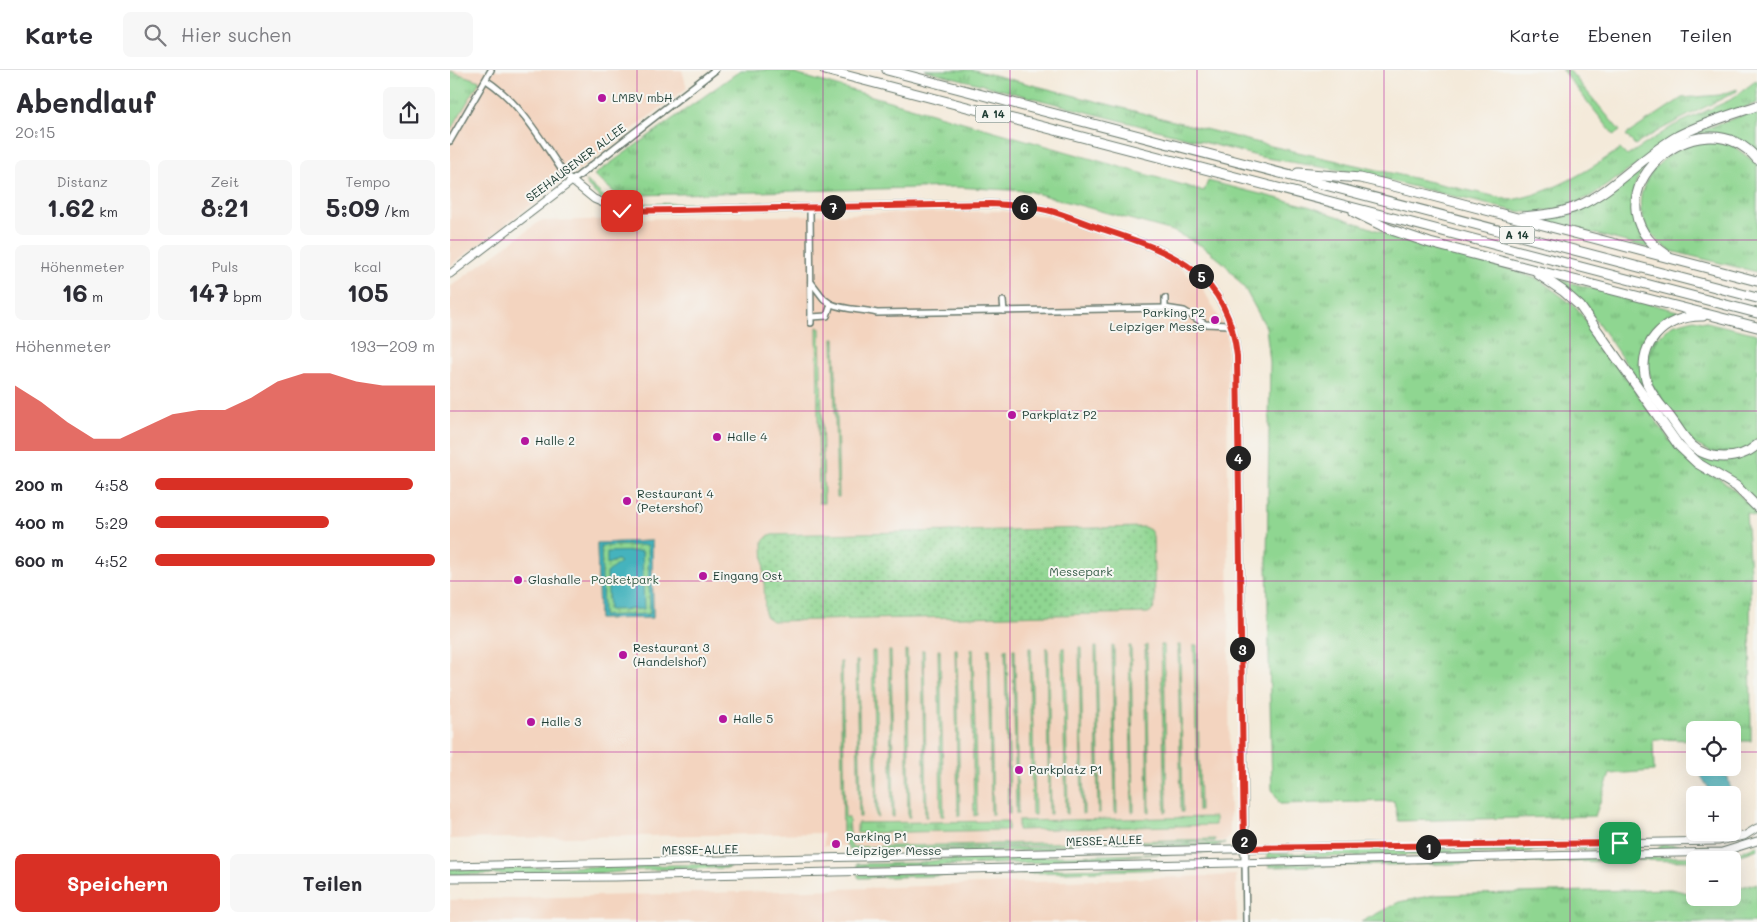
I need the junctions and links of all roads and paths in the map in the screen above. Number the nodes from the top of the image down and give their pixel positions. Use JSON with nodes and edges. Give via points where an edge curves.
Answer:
{"nodes":[{"id":1,"x":491,"y":70,"type":"edge"},
{"id":2,"x":716,"y":70,"type":"edge"},
{"id":3,"x":826,"y":70,"type":"edge"},
{"id":4,"x":887,"y":70,"type":"edge"},
{"id":5,"x":486,"y":80,"type":"junction"},
{"id":6,"x":1757,"y":106,"type":"edge"},
{"id":7,"x":450,"y":141,"type":"edge"},
{"id":8,"x":1757,"y":159,"type":"edge"},
{"id":9,"x":1282,"y":172,"type":"junction"},
{"id":10,"x":572,"y":181,"type":"junction"},
{"id":11,"x":1342,"y":205,"type":"junction"},
{"id":12,"x":810,"y":208,"type":"junction"},
{"id":13,"x":1515,"y":218,"type":"junction"},
{"id":14,"x":1671,"y":258,"type":"junction"},
{"id":15,"x":460,"y":266,"type":"junction"},
{"id":16,"x":450,"y":269,"type":"edge"},
{"id":17,"x":1532,"y":270,"type":"junction"},
{"id":18,"x":450,"y":274,"type":"edge"},
{"id":19,"x":1755,"y":280,"type":"edge"},
{"id":20,"x":810,"y":282,"type":"junction"},
{"id":21,"x":1754,"y":297,"type":"edge"},
{"id":22,"x":1165,"y":298,"type":"dead end"},
{"id":23,"x":859,"y":301,"type":"dead end"},
{"id":24,"x":1004,"y":301,"type":"dead end"},
{"id":25,"x":831,"y":304,"type":"junction"},
{"id":26,"x":858,"y":308,"type":"junction"},
{"id":27,"x":1165,"y":308,"type":"junction"},
{"id":28,"x":1004,"y":311,"type":"junction"},
{"id":29,"x":1754,"y":312,"type":"edge"},
{"id":30,"x":1718,"y":317,"type":"junction"},
{"id":31,"x":1230,"y":325,"type":"junction"},
{"id":32,"x":1754,"y":326,"type":"edge"},
{"id":33,"x":1757,"y":445,"type":"edge"},
{"id":34,"x":1757,"y":507,"type":"edge"},
{"id":35,"x":1757,"y":828,"type":"edge"},
{"id":36,"x":1757,"y":841,"type":"edge"},
{"id":37,"x":1244,"y":848,"type":"junction"},
{"id":38,"x":1245,"y":862,"type":"junction"},
{"id":39,"x":450,"y":866,"type":"edge"},
{"id":40,"x":450,"y":878,"type":"edge"},
{"id":41,"x":1246,"y":922,"type":"edge"}],
"edges":[{"from":1,"to":5,"type":"street"},
{"from":2,"to":10,"type":"street","name":"SEEHAUSENER ALLEE"},
{"from":3,"to":11,"type":"highway","number":"A 14"},
{"from":4,"to":9,"type":"highway","number":"A 14"},
{"from":5,"to":7,"type":"street"},
{"from":5,"to":10,"type":"street","via":[[502,91],[532,126]]},
{"from":6,"to":13,"type":"highway","via":[[1678,136],[1642,159],[1604,191],[1578,206],[1550,215]]},
{"from":8,"to":14,"type":"highway","via":[[1735,142],[1714,137],[1701,138],[1671,150],[1648,168],[1637,193],[1639,222],[1649,239]]},
{"from":9,"to":13,"type":"highway","via":[[1360,178]]},
{"from":9,"to":21,"type":"highway","number":"A 14"},
{"from":10,"to":12,"type":"main road","via":[[594,199],[622,211]]},
{"from":10,"to":15,"type":"main road","name":"SEEHAUSENER ALLEE"},
{"from":11,"to":17,"type":"highway","via":[[1389,229],[1422,241]]},
{"from":11,"to":29,"type":"highway","number":"A 14"},
{"from":12,"to":20,"type":"street"},
{"from":12,"to":31,"type":"main road","via":[[991,204],[1049,211],[1148,244],[1188,265],[1211,288]]},
{"from":13,"to":14,"type":"highway"},
{"from":14,"to":19,"type":"highway"},
{"from":15,"to":16,"type":"street"},
{"from":15,"to":18,"type":"main road","name":"SEEHAUSENER ALLEE"},
{"from":17,"to":30,"type":"highway"},
{"from":17,"to":34,"type":"highway","via":[[1580,306],[1678,446],[1698,464],[1736,486]]},
{"from":20,"to":25,"type":"street"},
{"from":20,"to":25,"type":"street","via":[[811,320],[827,316]]},
{"from":22,"to":27,"type":"street"},
{"from":23,"to":26,"type":"street"},
{"from":24,"to":28,"type":"street"},
{"from":25,"to":26,"type":"street","via":[[846,310]]},
{"from":26,"to":28,"type":"street","via":[[877,313]]},
{"from":27,"to":28,"type":"street"},
{"from":27,"to":31,"type":"street","via":[[1184,311],[1205,324]]},
{"from":30,"to":32,"type":"highway"},
{"from":30,"to":33,"type":"highway","via":[[1685,317],[1662,328],[1646,352],[1648,385],[1690,444],[1699,451],[1711,456],[1732,457]]},
{"from":31,"to":37,"type":"main road","via":[[1237,356]]},
{"from":35,"to":37,"type":"main road","name":"MESSE-ALLEE","via":[[1744,836],[1718,841]]},
{"from":36,"to":38,"type":"main road","name":"MESSE-ALLEE","via":[[1722,852]]},
{"from":37,"to":38,"type":"main road"},
{"from":37,"to":39,"type":"main road","name":"MESSE-ALLEE"},
{"from":38,"to":40,"type":"main road","name":"MESSE-ALLEE"},
{"from":38,"to":41,"type":"street"}]}
